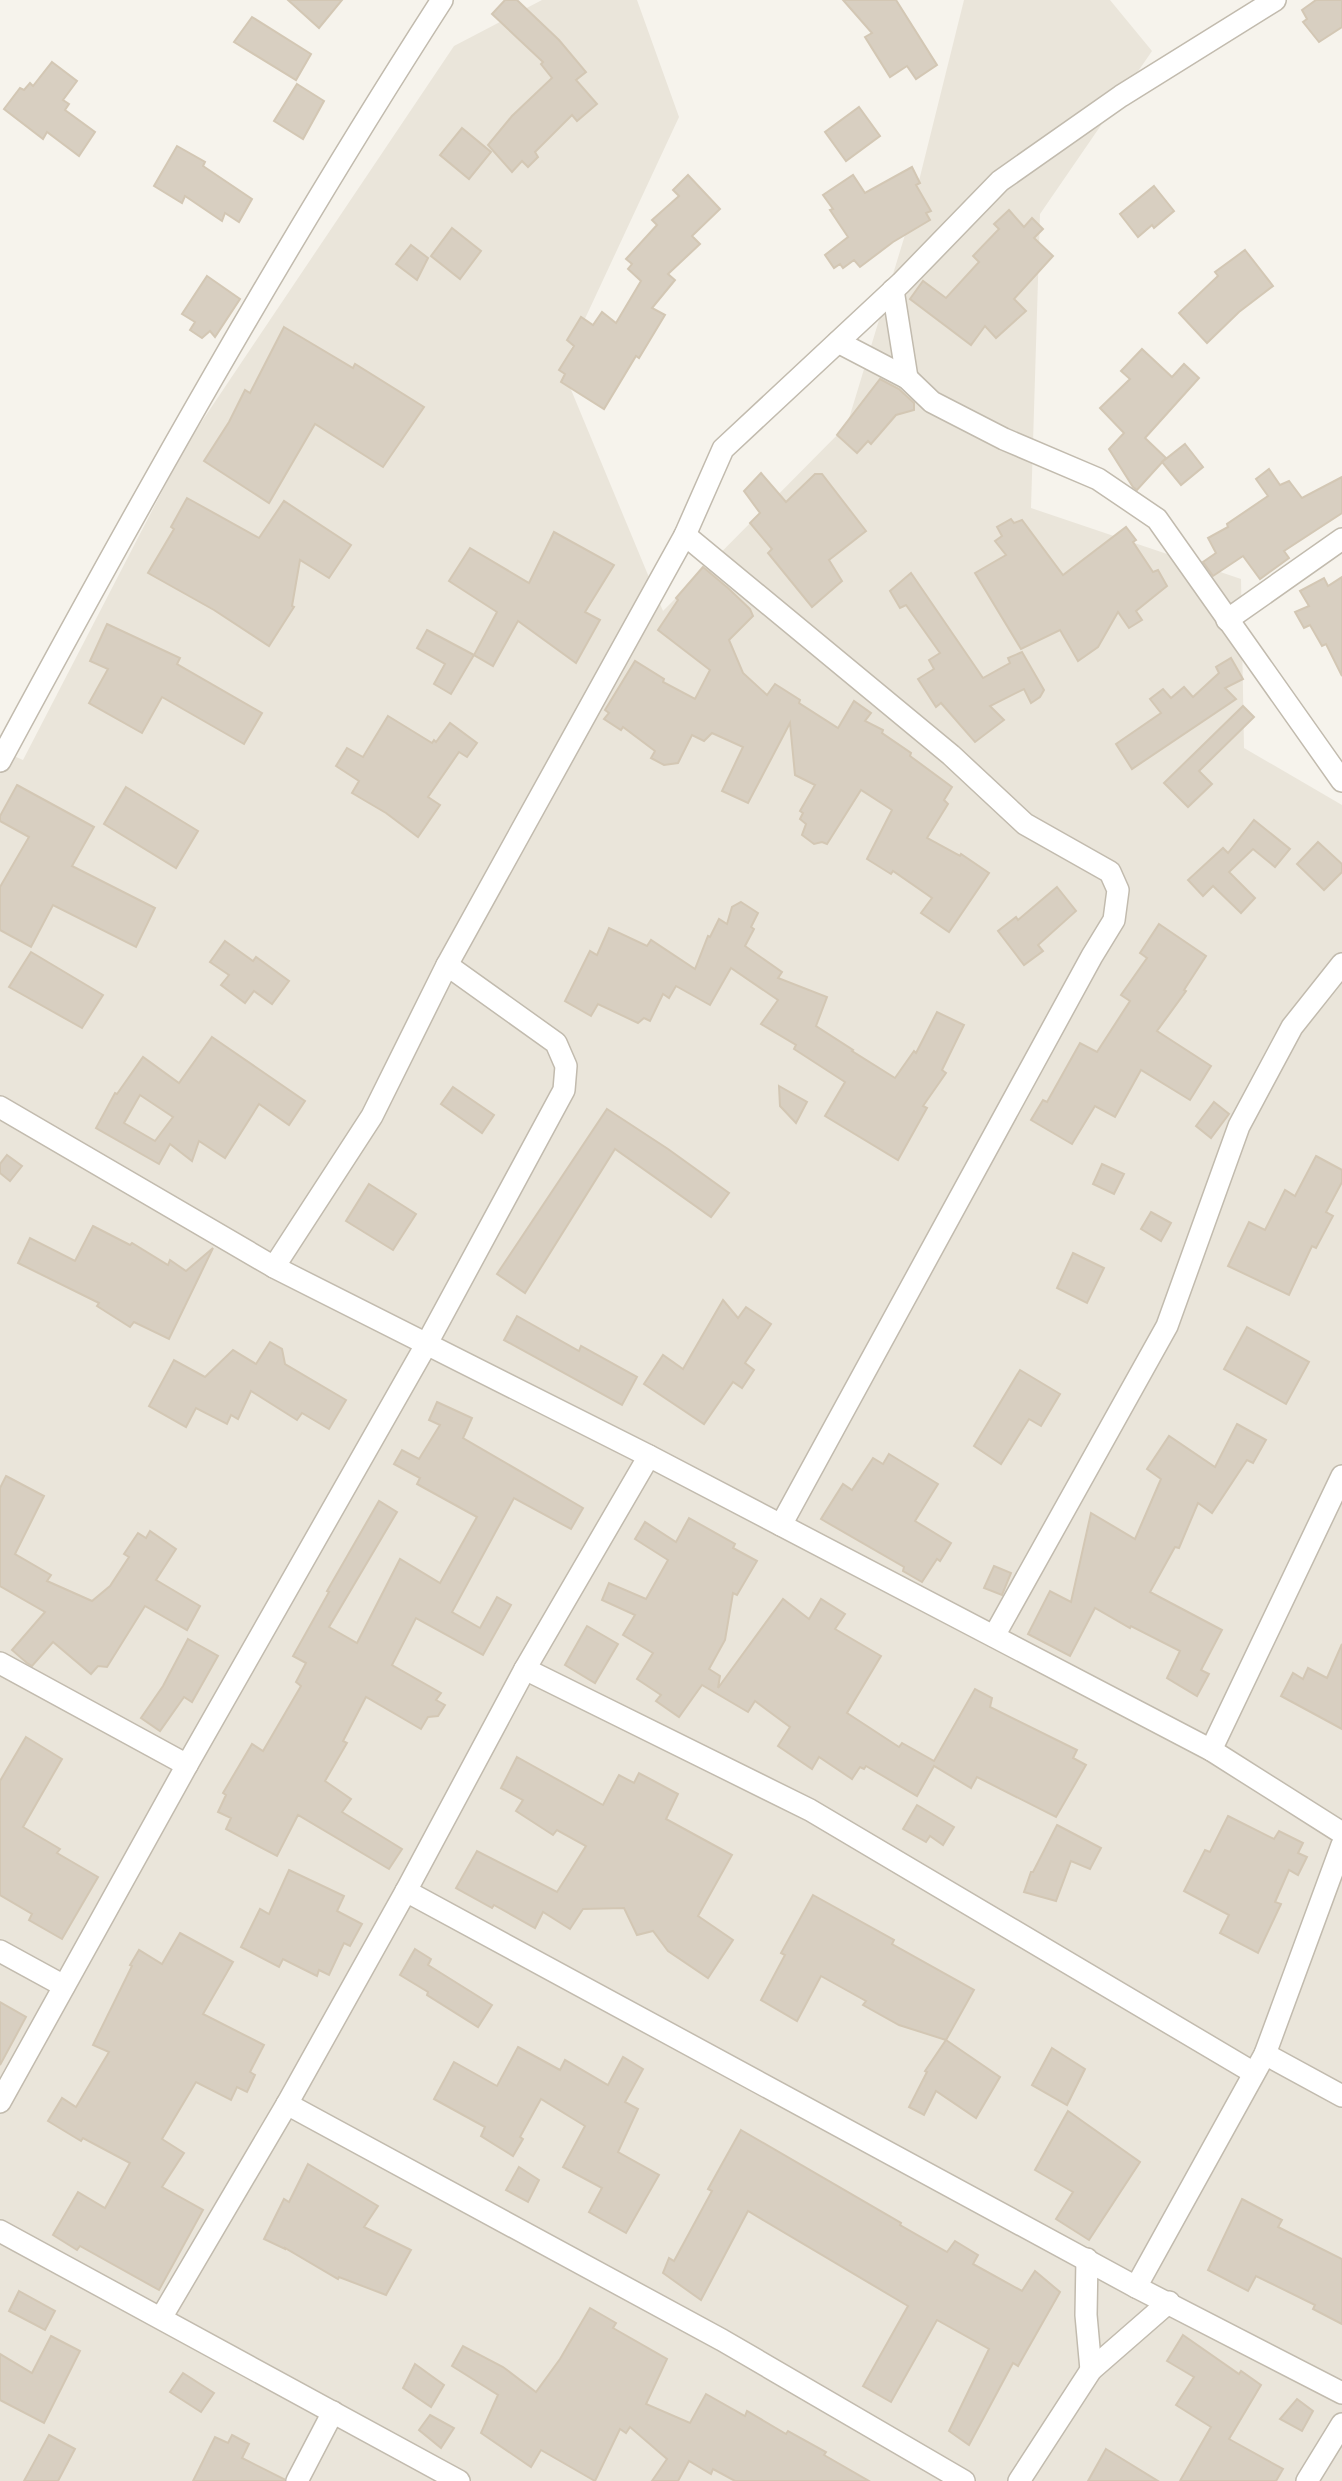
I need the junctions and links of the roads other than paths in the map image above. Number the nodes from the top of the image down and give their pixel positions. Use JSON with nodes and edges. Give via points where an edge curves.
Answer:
{"nodes":[{"id":1,"x":442,"y":0,"type":"edge"},
{"id":2,"x":1275,"y":0,"type":"edge"},
{"id":3,"x":893,"y":290,"type":"junction"},
{"id":4,"x":838,"y":342,"type":"junction"},
{"id":5,"x":906,"y":378,"type":"junction"},
{"id":6,"x":685,"y":535,"type":"junction"},
{"id":7,"x":1342,"y":539,"type":"edge"},
{"id":8,"x":1227,"y":620,"type":"junction"},
{"id":9,"x":0,"y":761,"type":"edge"},
{"id":10,"x":1342,"y":781,"type":"edge"},
{"id":11,"x":1342,"y":964,"type":"edge"},
{"id":12,"x":447,"y":965,"type":"junction"},
{"id":13,"x":0,"y":1107,"type":"edge"},
{"id":14,"x":274,"y":1267,"type":"junction"},
{"id":15,"x":426,"y":1345,"type":"junction"},
{"id":16,"x":649,"y":1456,"type":"junction"},
{"id":17,"x":1342,"y":1476,"type":"edge"},
{"id":18,"x":781,"y":1525,"type":"junction"},
{"id":19,"x":994,"y":1636,"type":"junction"},
{"id":20,"x":0,"y":1663,"type":"edge"},
{"id":21,"x":525,"y":1669,"type":"junction"},
{"id":22,"x":1211,"y":1750,"type":"junction"},
{"id":23,"x":187,"y":1765,"type":"junction"},
{"id":24,"x":1342,"y":1833,"type":"edge"},
{"id":25,"x":1342,"y":1845,"type":"edge"},
{"id":26,"x":406,"y":1891,"type":"junction"},
{"id":27,"x":0,"y":1951,"type":"edge"},
{"id":28,"x":64,"y":1986,"type":"junction"},
{"id":29,"x":1265,"y":2054,"type":"junction"},
{"id":30,"x":1254,"y":2073,"type":"junction"},
{"id":31,"x":1342,"y":2096,"type":"edge"},
{"id":32,"x":0,"y":2102,"type":"edge"},
{"id":33,"x":287,"y":2104,"type":"junction"},
{"id":34,"x":0,"y":2231,"type":"edge"},
{"id":35,"x":1087,"y":2259,"type":"junction"},
{"id":36,"x":1136,"y":2287,"type":"junction"},
{"id":37,"x":1169,"y":2302,"type":"junction"},
{"id":38,"x":161,"y":2318,"type":"junction"},
{"id":39,"x":1091,"y":2370,"type":"junction"},
{"id":40,"x":1342,"y":2393,"type":"edge"},
{"id":41,"x":333,"y":2412,"type":"junction"},
{"id":42,"x":1342,"y":2424,"type":"edge"},
{"id":43,"x":297,"y":2481,"type":"edge"},
{"id":44,"x":459,"y":2481,"type":"edge"},
{"id":45,"x":964,"y":2481,"type":"edge"},
{"id":46,"x":1019,"y":2481,"type":"edge"},
{"id":47,"x":1307,"y":2481,"type":"edge"}],
"edges":[{"from":1,"to":9,"type":"street","via":[[360,128],[214,378]]},
{"from":2,"to":3,"type":"street","via":[[1121,96],[1000,181]]},
{"from":3,"to":4,"type":"street"},
{"from":3,"to":5,"type":"street"},
{"from":4,"to":5,"type":"street"},
{"from":4,"to":6,"type":"street","via":[[723,449]]},
{"from":5,"to":8,"type":"street","via":[[932,402],[1098,479],[1157,519]]},
{"from":6,"to":12,"type":"street"},
{"from":6,"to":18,"type":"street","via":[[951,755],[1025,824],[1110,872],[1118,890],[1114,920]]},
{"from":7,"to":8,"type":"street"},
{"from":8,"to":10,"type":"street"},
{"from":11,"to":19,"type":"street","via":[[1292,1027],[1239,1126],[1167,1326]]},
{"from":12,"to":14,"type":"street","via":[[372,1116]]},
{"from":12,"to":15,"type":"street","via":[[556,1044],[566,1066],[564,1090]]},
{"from":13,"to":14,"type":"street"},
{"from":14,"to":15,"type":"street"},
{"from":15,"to":16,"type":"street"},
{"from":15,"to":23,"type":"street"},
{"from":16,"to":18,"type":"street"},
{"from":16,"to":21,"type":"street"},
{"from":17,"to":22,"type":"street"},
{"from":18,"to":19,"type":"street"},
{"from":19,"to":22,"type":"street"},
{"from":20,"to":23,"type":"street"},
{"from":21,"to":26,"type":"street"},
{"from":21,"to":30,"type":"street","via":[[810,1810]]},
{"from":22,"to":24,"type":"street"},
{"from":23,"to":28,"type":"street"},
{"from":25,"to":29,"type":"street"},
{"from":26,"to":33,"type":"street"},
{"from":26,"to":35,"type":"street"},
{"from":27,"to":28,"type":"street"},
{"from":28,"to":32,"type":"street"},
{"from":29,"to":30,"type":"street"},
{"from":29,"to":31,"type":"street"},
{"from":30,"to":36,"type":"street"},
{"from":33,"to":38,"type":"street"},
{"from":33,"to":45,"type":"street","via":[[722,2340]]},
{"from":34,"to":38,"type":"street"},
{"from":35,"to":36,"type":"street"},
{"from":35,"to":39,"type":"street"},
{"from":36,"to":37,"type":"street"},
{"from":37,"to":39,"type":"street"},
{"from":37,"to":40,"type":"street"},
{"from":38,"to":41,"type":"street"},
{"from":39,"to":46,"type":"street"},
{"from":41,"to":43,"type":"street"},
{"from":41,"to":44,"type":"street"},
{"from":42,"to":47,"type":"street"}]}
